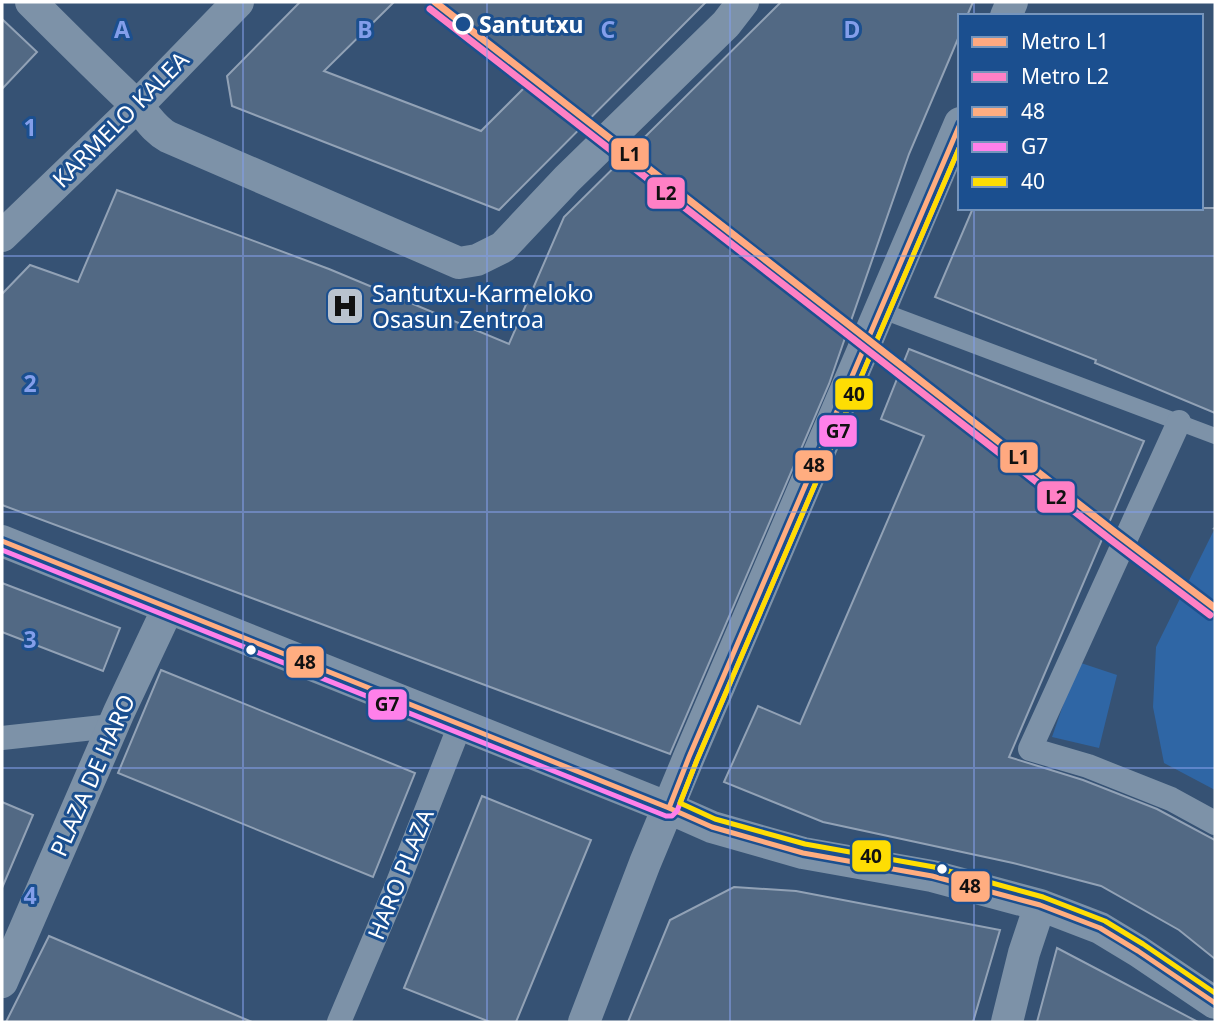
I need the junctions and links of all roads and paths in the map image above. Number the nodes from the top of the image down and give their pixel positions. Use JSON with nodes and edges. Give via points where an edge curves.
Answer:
{"nodes":[{"id":1,"x":31,"y":2,"type":"edge"},
{"id":2,"x":237,"y":2,"type":"edge"},
{"id":3,"x":743,"y":2,"type":"edge"},
{"id":4,"x":137,"y":106,"type":"junction"},
{"id":5,"x":958,"y":129,"type":"edge"},
{"id":6,"x":13,"y":213,"type":"edge"},
{"id":7,"x":2,"y":236,"type":"edge"},
{"id":8,"x":880,"y":310,"type":"junction"},
{"id":9,"x":1179,"y":422,"type":"junction"},
{"id":10,"x":1215,"y":436,"type":"edge"},
{"id":11,"x":2,"y":541,"type":"edge"},
{"id":12,"x":168,"y":608,"type":"junction"},
{"id":13,"x":460,"y":725,"type":"junction"},
{"id":14,"x":113,"y":726,"type":"junction"},
{"id":15,"x":2,"y":738,"type":"edge"},
{"id":16,"x":669,"y":808,"type":"junction"},
{"id":17,"x":1215,"y":823,"type":"edge"},
{"id":18,"x":1040,"y":905,"type":"junction"},
{"id":19,"x":2,"y":982,"type":"edge"},
{"id":20,"x":1215,"y":1003,"type":"edge"},
{"id":21,"x":339,"y":1022,"type":"edge"},
{"id":22,"x":584,"y":1022,"type":"edge"},
{"id":23,"x":1007,"y":1022,"type":"edge"}],
"edges":[{"from":1,"to":4,"type":"street"},
{"from":2,"to":4,"type":"street","name":"KARMELO KALEA"},
{"from":3,"to":4,"type":"street","via":[[503,247],[477,260],[459,262],[169,137],[157,131]]},
{"from":4,"to":6,"type":"street","name":"KARMELO KALEA"},
{"from":5,"to":8,"type":"street"},
{"from":6,"to":7,"type":"street","name":"KARMELO KALEA"},
{"from":8,"to":9,"type":"lane"},
{"from":8,"to":16,"type":"street"},
{"from":9,"to":10,"type":"lane"},
{"from":9,"to":17,"type":"street","via":[[1030,749],[1171,799]]},
{"from":11,"to":12,"type":"street"},
{"from":12,"to":13,"type":"street"},
{"from":12,"to":14,"type":"street","name":"PLAZA DE HARO"},
{"from":13,"to":16,"type":"street"},
{"from":13,"to":21,"type":"street","name":"HARO PLAZA"},
{"from":14,"to":15,"type":"street"},
{"from":14,"to":19,"type":"street","name":"PLAZA DE HARO"},
{"from":16,"to":18,"type":"street","via":[[712,827],[803,853],[932,876]]},
{"from":16,"to":22,"type":"street"},
{"from":18,"to":20,"type":"street","via":[[1100,928]]},
{"from":18,"to":23,"type":"street"}]}
